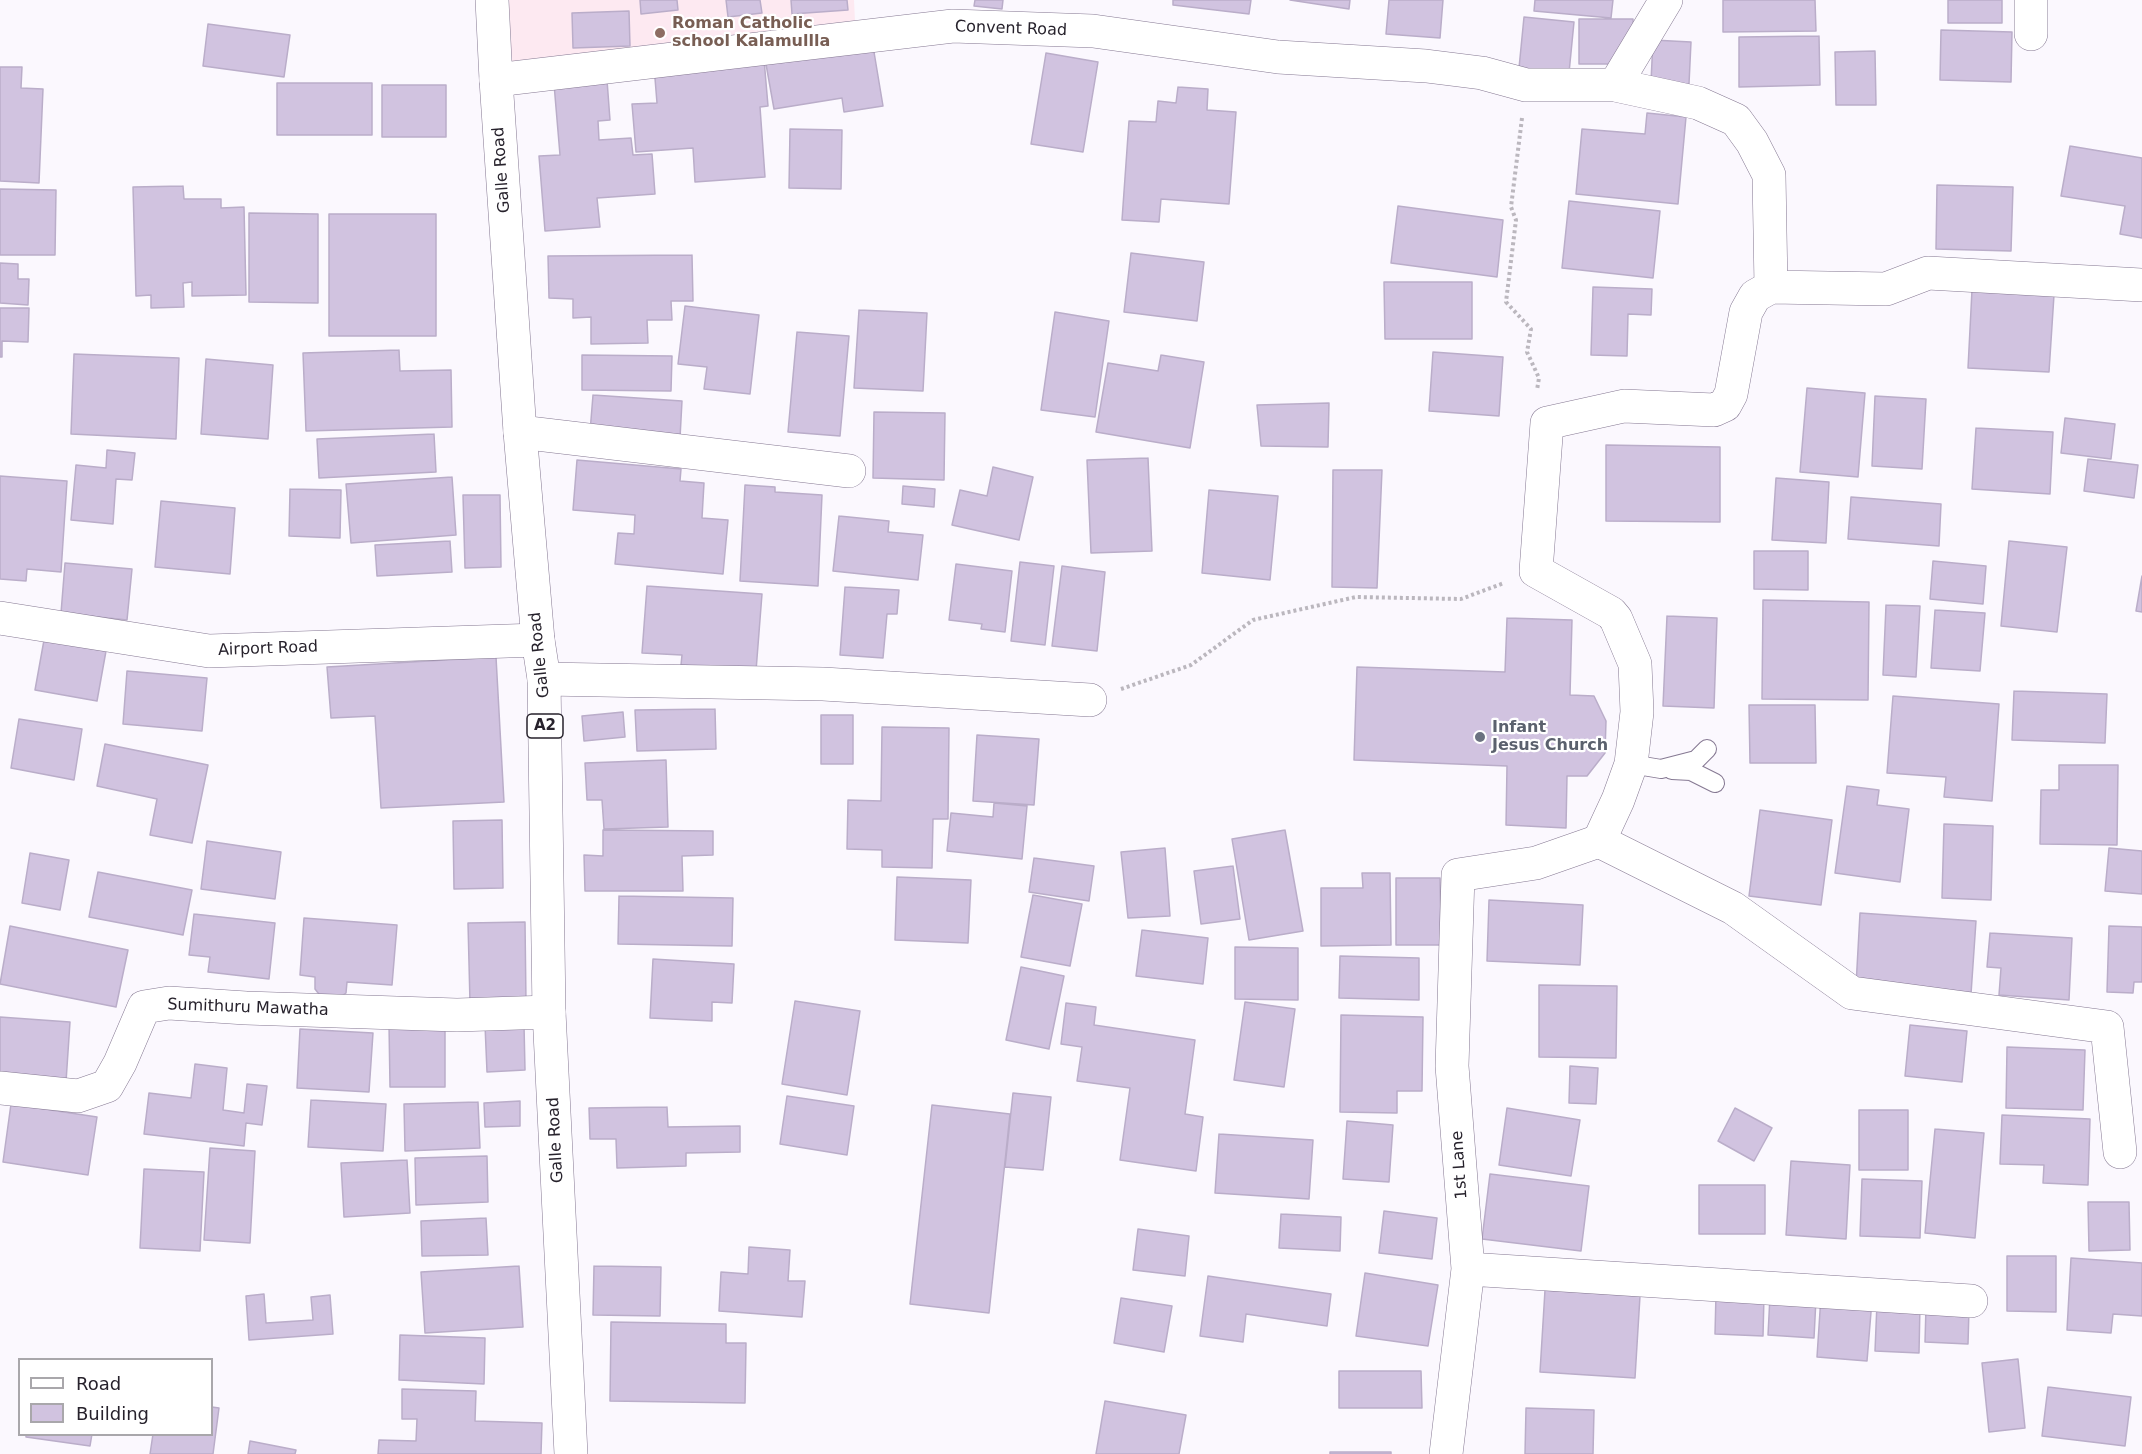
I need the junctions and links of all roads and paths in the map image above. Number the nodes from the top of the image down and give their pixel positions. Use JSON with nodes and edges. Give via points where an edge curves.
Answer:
{"nodes":[{"id":1,"x":492,"y":0,"type":"edge"},
{"id":2,"x":1666,"y":0,"type":"edge"},
{"id":3,"x":2031,"y":0,"type":"edge"},
{"id":4,"x":2031,"y":34,"type":"dead end"},
{"id":5,"x":496,"y":80,"type":"junction"},
{"id":6,"x":1526,"y":85,"type":"junction"},
{"id":7,"x":1615,"y":85,"type":"junction"},
{"id":8,"x":2142,"y":285,"type":"edge"},
{"id":9,"x":1772,"y":287,"type":"junction"},
{"id":10,"x":1546,"y":423,"type":"junction"},
{"id":11,"x":520,"y":432,"type":"junction"},
{"id":12,"x":849,"y":471,"type":"dead end"},
{"id":13,"x":1536,"y":571,"type":"junction"},
{"id":14,"x":0,"y":618,"type":"edge"},
{"id":15,"x":538,"y":640,"type":"junction"},
{"id":16,"x":544,"y":679,"type":"junction"},
{"id":17,"x":1090,"y":700,"type":"joint"},
{"id":18,"x":1707,"y":749,"type":"dead end"},
{"id":19,"x":1646,"y":767,"type":"junction"},
{"id":20,"x":1715,"y":783,"type":"dead end"},
{"id":21,"x":1599,"y":841,"type":"junction"},
{"id":22,"x":549,"y":1012,"type":"junction"},
{"id":23,"x":0,"y":1088,"type":"edge"},
{"id":24,"x":2120,"y":1152,"type":"dead end"},
{"id":25,"x":1468,"y":1269,"type":"junction"},
{"id":26,"x":1971,"y":1301,"type":"dead end"},
{"id":27,"x":571,"y":1454,"type":"edge"},
{"id":28,"x":1446,"y":1454,"type":"edge"}],
"edges":[{"from":1,"to":5,"type":"main road","name":"Galle Road","number":"A2"},
{"from":2,"to":7,"type":"main road"},
{"from":3,"to":4,"type":"main road"},
{"from":5,"to":6,"type":"main road","name":"Convent Road","via":[[953,26],[1093,31],[1278,57],[1426,66],[1482,73]]},
{"from":5,"to":11,"type":"main road","name":"Galle Road","number":"A2"},
{"from":6,"to":7,"type":"main road","name":"Convent Road"},
{"from":6,"to":10,"type":"path","via":[[1511,207],[1516,220],[1506,302],[1531,329],[1527,352],[1539,378],[1534,406]]},
{"from":7,"to":9,"type":"main road","name":"Convent Road","via":[[1698,103],[1736,120],[1769,175]]},
{"from":8,"to":9,"type":"main road","via":[[1928,273],[1886,289]]},
{"from":9,"to":10,"type":"main road","via":[[1755,297],[1746,312],[1731,394],[1725,405],[1714,410],[1624,406]]},
{"from":10,"to":13,"type":"main road"},
{"from":11,"to":12,"type":"main road"},
{"from":11,"to":15,"type":"main road","name":"Galle Road","number":"A2"},
{"from":13,"to":17,"type":"path","via":[[1461,599],[1356,597],[1253,620],[1191,665]]},
{"from":13,"to":19,"type":"main road","via":[[1616,619],[1635,664],[1637,712]]},
{"from":14,"to":15,"type":"main road","name":"Airport Road","via":[[208,651]]},
{"from":15,"to":16,"type":"main road","name":"Galle Road","number":"A2"},
{"from":16,"to":17,"type":"main road","via":[[823,684]]},
{"from":16,"to":22,"type":"main road","name":"Galle Road","number":"A2"},
{"from":18,"to":19,"type":"lane","via":[[1696,760]]},
{"from":19,"to":20,"type":"lane","via":[[1691,771]]},
{"from":19,"to":21,"type":"main road","via":[[1618,800]]},
{"from":21,"to":24,"type":"main road","via":[[1733,908],[1852,993],[2107,1027]]},
{"from":21,"to":25,"type":"main road","name":"1st Lane","via":[[1536,863],[1458,875],[1452,1066]]},
{"from":22,"to":23,"type":"main road","name":"Sumithuru Mawatha","via":[[457,1015],[169,1003],[144,1007],[107,1086],[78,1096]]},
{"from":22,"to":27,"type":"main road","name":"Galle Road","number":"A2"},
{"from":25,"to":26,"type":"main road"},
{"from":25,"to":28,"type":"main road","name":"1st Lane"}]}
